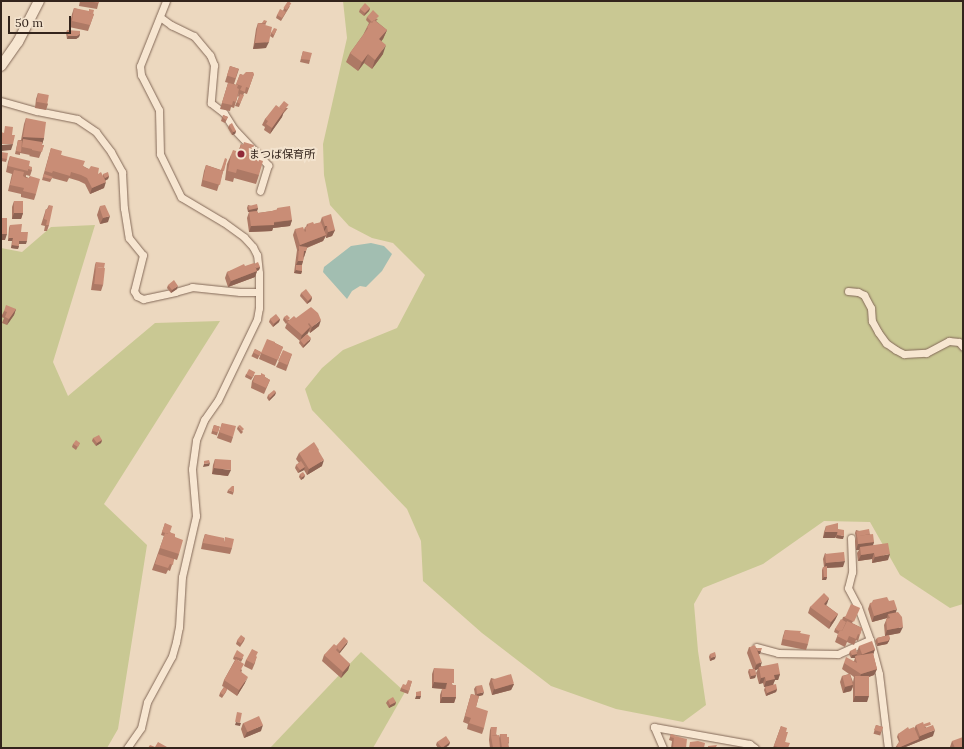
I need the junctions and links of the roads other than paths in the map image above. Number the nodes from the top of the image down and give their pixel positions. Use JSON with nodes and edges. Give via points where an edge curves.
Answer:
{"nodes":[{"id":1,"x":39,"y":1,"type":"edge"},
{"id":2,"x":166,"y":1,"type":"edge"},
{"id":3,"x":160,"y":17,"type":"junction"},
{"id":4,"x":1,"y":66,"type":"edge"},
{"id":5,"x":1,"y":101,"type":"edge"},
{"id":6,"x":260,"y":191,"type":"dead end"},
{"id":7,"x":259,"y":292,"type":"junction"},
{"id":8,"x":848,"y":292,"type":"dead end"},
{"id":9,"x":963,"y":347,"type":"edge"},
{"id":10,"x":850,"y":538,"type":"dead end"},
{"id":11,"x":870,"y":640,"type":"junction"},
{"id":12,"x":756,"y":648,"type":"edge"},
{"id":13,"x":127,"y":748,"type":"edge"},
{"id":14,"x":663,"y":748,"type":"edge"},
{"id":15,"x":755,"y":748,"type":"edge"},
{"id":16,"x":888,"y":748,"type":"edge"}],
"edges":[{"from":1,"to":4,"type":"main road","via":[[18,42]]},
{"from":2,"to":3,"type":"street"},
{"from":3,"to":6,"type":"street","via":[[194,36],[210,55],[214,65],[211,102],[224,113],[234,128],[268,165]]},
{"from":3,"to":7,"type":"street","via":[[140,66],[141,75],[159,110],[160,154],[181,197],[224,222],[253,247],[257,256]]},
{"from":5,"to":7,"type":"street","via":[[77,118],[96,132],[111,152],[122,172],[128,238],[142,255],[134,291],[137,296],[143,298],[192,287]]},
{"from":7,"to":13,"type":"street","via":[[257,319],[196,440],[192,469],[196,516],[182,576],[176,642],[172,656],[147,702],[141,728]]},
{"from":8,"to":9,"type":"street","via":[[864,295],[878,332],[886,343],[904,354],[926,353],[949,341],[959,342]]},
{"from":10,"to":11,"type":"street","via":[[852,572],[848,588]]},
{"from":11,"to":12,"type":"street","via":[[838,654],[778,653]]},
{"from":11,"to":16,"type":"street","via":[[879,674]]},
{"from":14,"to":15,"type":"street","via":[[654,728],[749,744]]}]}
